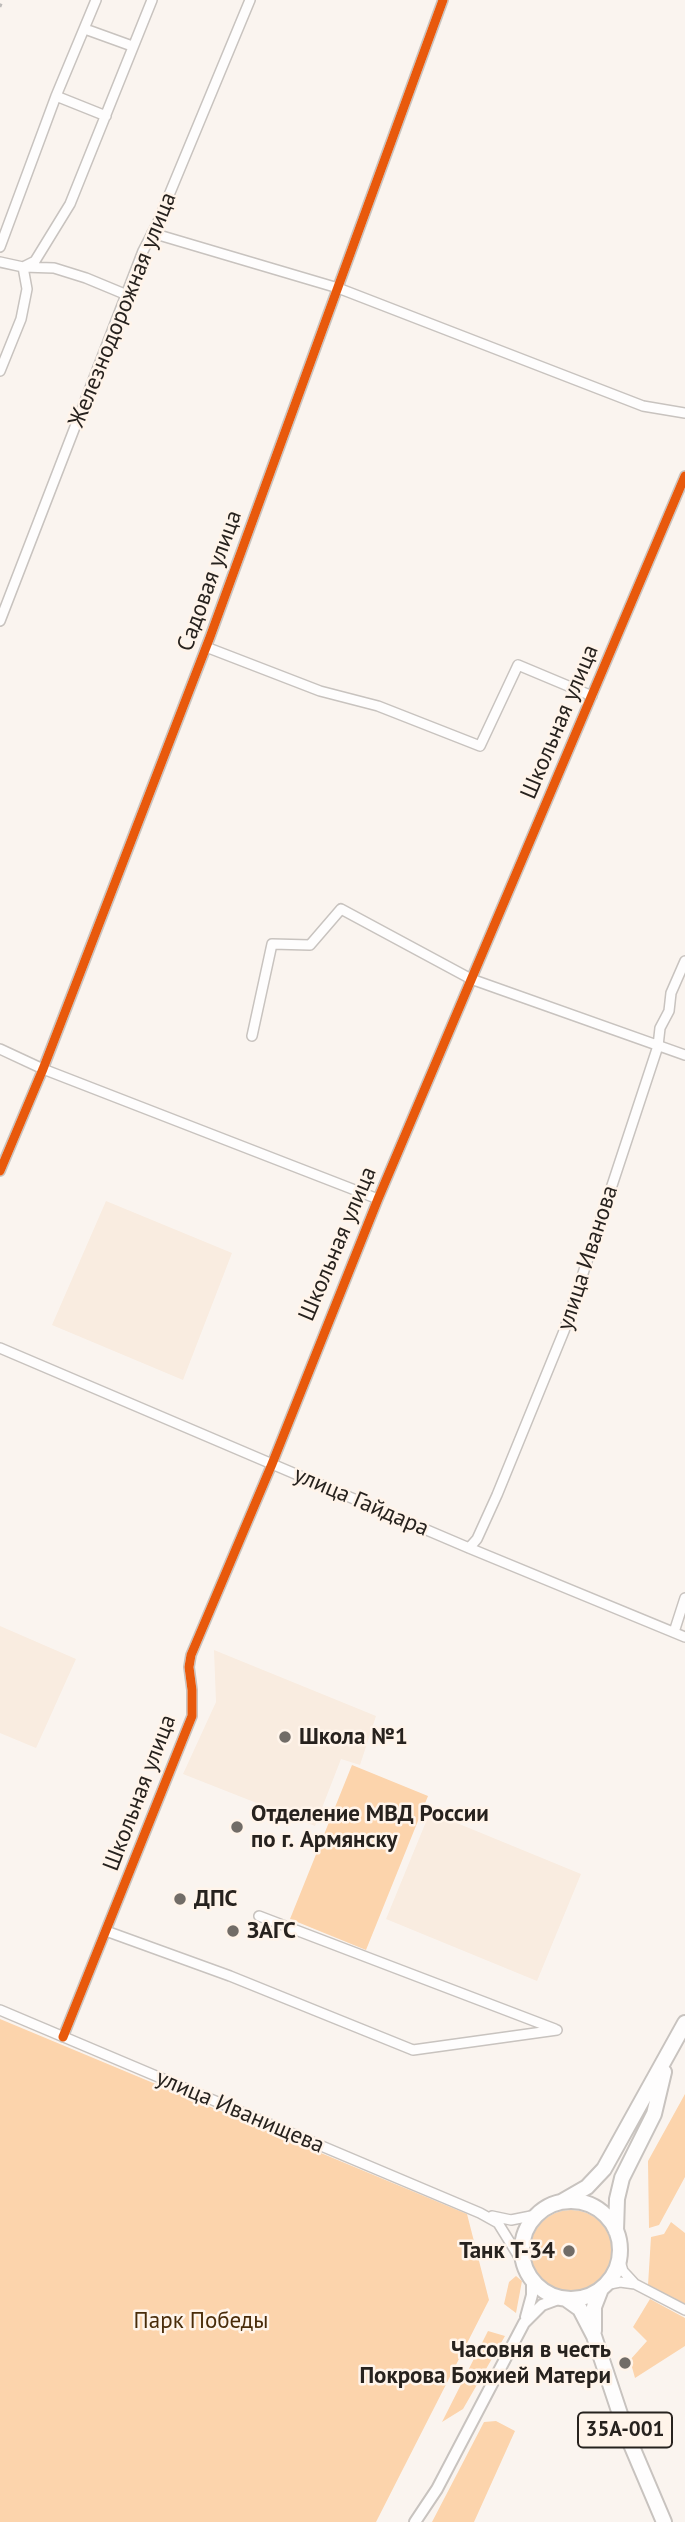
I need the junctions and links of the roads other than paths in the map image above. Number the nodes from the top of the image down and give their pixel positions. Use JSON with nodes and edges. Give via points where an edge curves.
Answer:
{"nodes":[{"id":1,"x":96,"y":0,"type":"edge"},
{"id":2,"x":152,"y":0,"type":"edge"},
{"id":3,"x":250,"y":0,"type":"edge"},
{"id":4,"x":443,"y":0,"type":"edge"},
{"id":5,"x":85,"y":29,"type":"junction"},
{"id":6,"x":132,"y":46,"type":"junction"},
{"id":7,"x":57,"y":96,"type":"junction"},
{"id":8,"x":106,"y":116,"type":"junction"},
{"id":9,"x":152,"y":233,"type":"junction"},
{"id":10,"x":0,"y":247,"type":"edge"},
{"id":11,"x":0,"y":262,"type":"edge"},
{"id":12,"x":23,"y":267,"type":"junction"},
{"id":13,"x":338,"y":288,"type":"junction"},
{"id":14,"x":127,"y":295,"type":"junction"},
{"id":15,"x":0,"y":371,"type":"edge"},
{"id":16,"x":685,"y":413,"type":"edge"},
{"id":17,"x":685,"y":476,"type":"edge"},
{"id":18,"x":0,"y":621,"type":"edge"},
{"id":19,"x":206,"y":647,"type":"junction"},
{"id":20,"x":592,"y":696,"type":"junction"},
{"id":21,"x":685,"y":961,"type":"edge"},
{"id":22,"x":471,"y":979,"type":"junction"},
{"id":23,"x":252,"y":1036,"type":"dead end"},
{"id":24,"x":658,"y":1046,"type":"junction"},
{"id":25,"x":0,"y":1049,"type":"edge"},
{"id":26,"x":685,"y":1055,"type":"edge"},
{"id":27,"x":43,"y":1069,"type":"junction"},
{"id":28,"x":0,"y":1171,"type":"edge"},
{"id":29,"x":378,"y":1199,"type":"junction"},
{"id":30,"x":0,"y":1348,"type":"edge"},
{"id":31,"x":272,"y":1464,"type":"junction"},
{"id":32,"x":470,"y":1548,"type":"junction"},
{"id":33,"x":685,"y":1598,"type":"edge"},
{"id":34,"x":674,"y":1632,"type":"junction"},
{"id":35,"x":685,"y":1637,"type":"edge"},
{"id":36,"x":259,"y":1916,"type":"dead end"},
{"id":37,"x":106,"y":1931,"type":"junction"},
{"id":38,"x":0,"y":2010,"type":"edge"},
{"id":39,"x":685,"y":2023,"type":"edge"},
{"id":40,"x":63,"y":2037,"type":"junction"},
{"id":41,"x":670,"y":2052,"type":"junction"},
{"id":42,"x":560,"y":2202,"type":"junction"},
{"id":43,"x":480,"y":2213,"type":"junction"},
{"id":44,"x":536,"y":2215,"type":"junction"},
{"id":45,"x":616,"y":2233,"type":"junction"},
{"id":46,"x":619,"y":2258,"type":"junction"},
{"id":47,"x":524,"y":2265,"type":"junction"},
{"id":48,"x":532,"y":2280,"type":"junction"},
{"id":49,"x":635,"y":2284,"type":"junction"},
{"id":50,"x":603,"y":2287,"type":"junction"},
{"id":51,"x":564,"y":2298,"type":"junction"},
{"id":52,"x":685,"y":2310,"type":"edge"},
{"id":53,"x":524,"y":2323,"type":"junction"},
{"id":54,"x":594,"y":2336,"type":"junction"},
{"id":55,"x":415,"y":2522,"type":"edge"},
{"id":56,"x":664,"y":2522,"type":"edge"}],
"edges":[{"from":1,"to":5,"type":"street"},
{"from":2,"to":6,"type":"street"},
{"from":3,"to":9,"type":"street","name":"Железнодорожная улица"},
{"from":4,"to":13,"type":"street","name":"Садовая улица"},
{"from":5,"to":6,"type":"street"},
{"from":5,"to":7,"type":"street"},
{"from":6,"to":8,"type":"street"},
{"from":7,"to":8,"type":"street"},
{"from":7,"to":10,"type":"street"},
{"from":8,"to":12,"type":"street","via":[[70,204],[35,261]]},
{"from":9,"to":13,"type":"street"},
{"from":9,"to":14,"type":"street","name":"Железнодорожная улица"},
{"from":11,"to":12,"type":"street"},
{"from":12,"to":14,"type":"street","via":[[54,268]]},
{"from":12,"to":15,"type":"street","via":[[27,289],[21,319]]},
{"from":13,"to":16,"type":"street","via":[[643,406]]},
{"from":13,"to":19,"type":"street","name":"Садовая улица"},
{"from":14,"to":18,"type":"street","name":"Железнодорожная улица"},
{"from":17,"to":20,"type":"street","name":"Школьная улица"},
{"from":19,"to":20,"type":"street","name":"Школьная улица","via":[[480,746],[518,664]]},
{"from":19,"to":27,"type":"street","name":"Садовая улица"},
{"from":20,"to":22,"type":"street","name":"Школьная улица"},
{"from":21,"to":24,"type":"street","name":"улица Иванова","via":[[671,993]]},
{"from":22,"to":23,"type":"street","via":[[341,909],[310,945],[272,944]]},
{"from":22,"to":24,"type":"street"},
{"from":22,"to":29,"type":"street","name":"Школьная улица"},
{"from":24,"to":26,"type":"street"},
{"from":24,"to":32,"type":"street","name":"улица Иванова","via":[[551,1366]]},
{"from":25,"to":27,"type":"street"},
{"from":27,"to":28,"type":"street","name":"Садовая улица"},
{"from":27,"to":29,"type":"street"},
{"from":29,"to":31,"type":"street","name":"Школьная улица"},
{"from":30,"to":31,"type":"street","name":"улица Гайдара"},
{"from":31,"to":32,"type":"street","name":"улица Гайдара"},
{"from":31,"to":37,"type":"street","name":"Школьная улица","via":[[191,1655],[192,1716]]},
{"from":32,"to":34,"type":"street","name":"улица Гайдара"},
{"from":33,"to":34,"type":"street"},
{"from":34,"to":35,"type":"street","name":"улица Гайдара"},
{"from":36,"to":37,"type":"street","via":[[556,2029],[413,2050]]},
{"from":37,"to":40,"type":"street","name":"Школьная улица"},
{"from":38,"to":40,"type":"street","name":"улица Иванищева"},
{"from":39,"to":41,"type":"highway"},
{"from":40,"to":43,"type":"street","name":"улица Иванищева"},
{"from":41,"to":42,"type":"highway","via":[[604,2169],[587,2187]]},
{"from":41,"to":45,"type":"highway","via":[[654,2113],[622,2178]]},
{"from":42,"to":44,"type":"highway"},
{"from":42,"to":45,"type":"highway","via":[[595,2208]]},
{"from":43,"to":44,"type":"street","name":"улица Иванищева","via":[[511,2220]]},
{"from":43,"to":47,"type":"street","name":"улица Иванищева","via":[[498,2223]]},
{"from":44,"to":47,"type":"highway","via":[[523,2239]]},
{"from":45,"to":46,"type":"highway"},
{"from":46,"to":49,"type":"street"},
{"from":46,"to":50,"type":"highway","number":"35А-001"},
{"from":47,"to":48,"type":"highway"},
{"from":48,"to":51,"type":"highway","number":"35А-001"},
{"from":48,"to":53,"type":"main road"},
{"from":49,"to":50,"type":"street"},
{"from":49,"to":52,"type":"street"},
{"from":50,"to":51,"type":"highway","via":[[584,2297]]},
{"from":50,"to":54,"type":"highway","number":"35А-001","via":[[594,2307]]},
{"from":51,"to":53,"type":"main road","via":[[542,2305]]},
{"from":51,"to":54,"type":"highway","number":"35А-001","via":[[580,2309]]},
{"from":53,"to":55,"type":"main road"},
{"from":54,"to":56,"type":"highway","number":"35А-001","via":[[627,2435]]}]}
